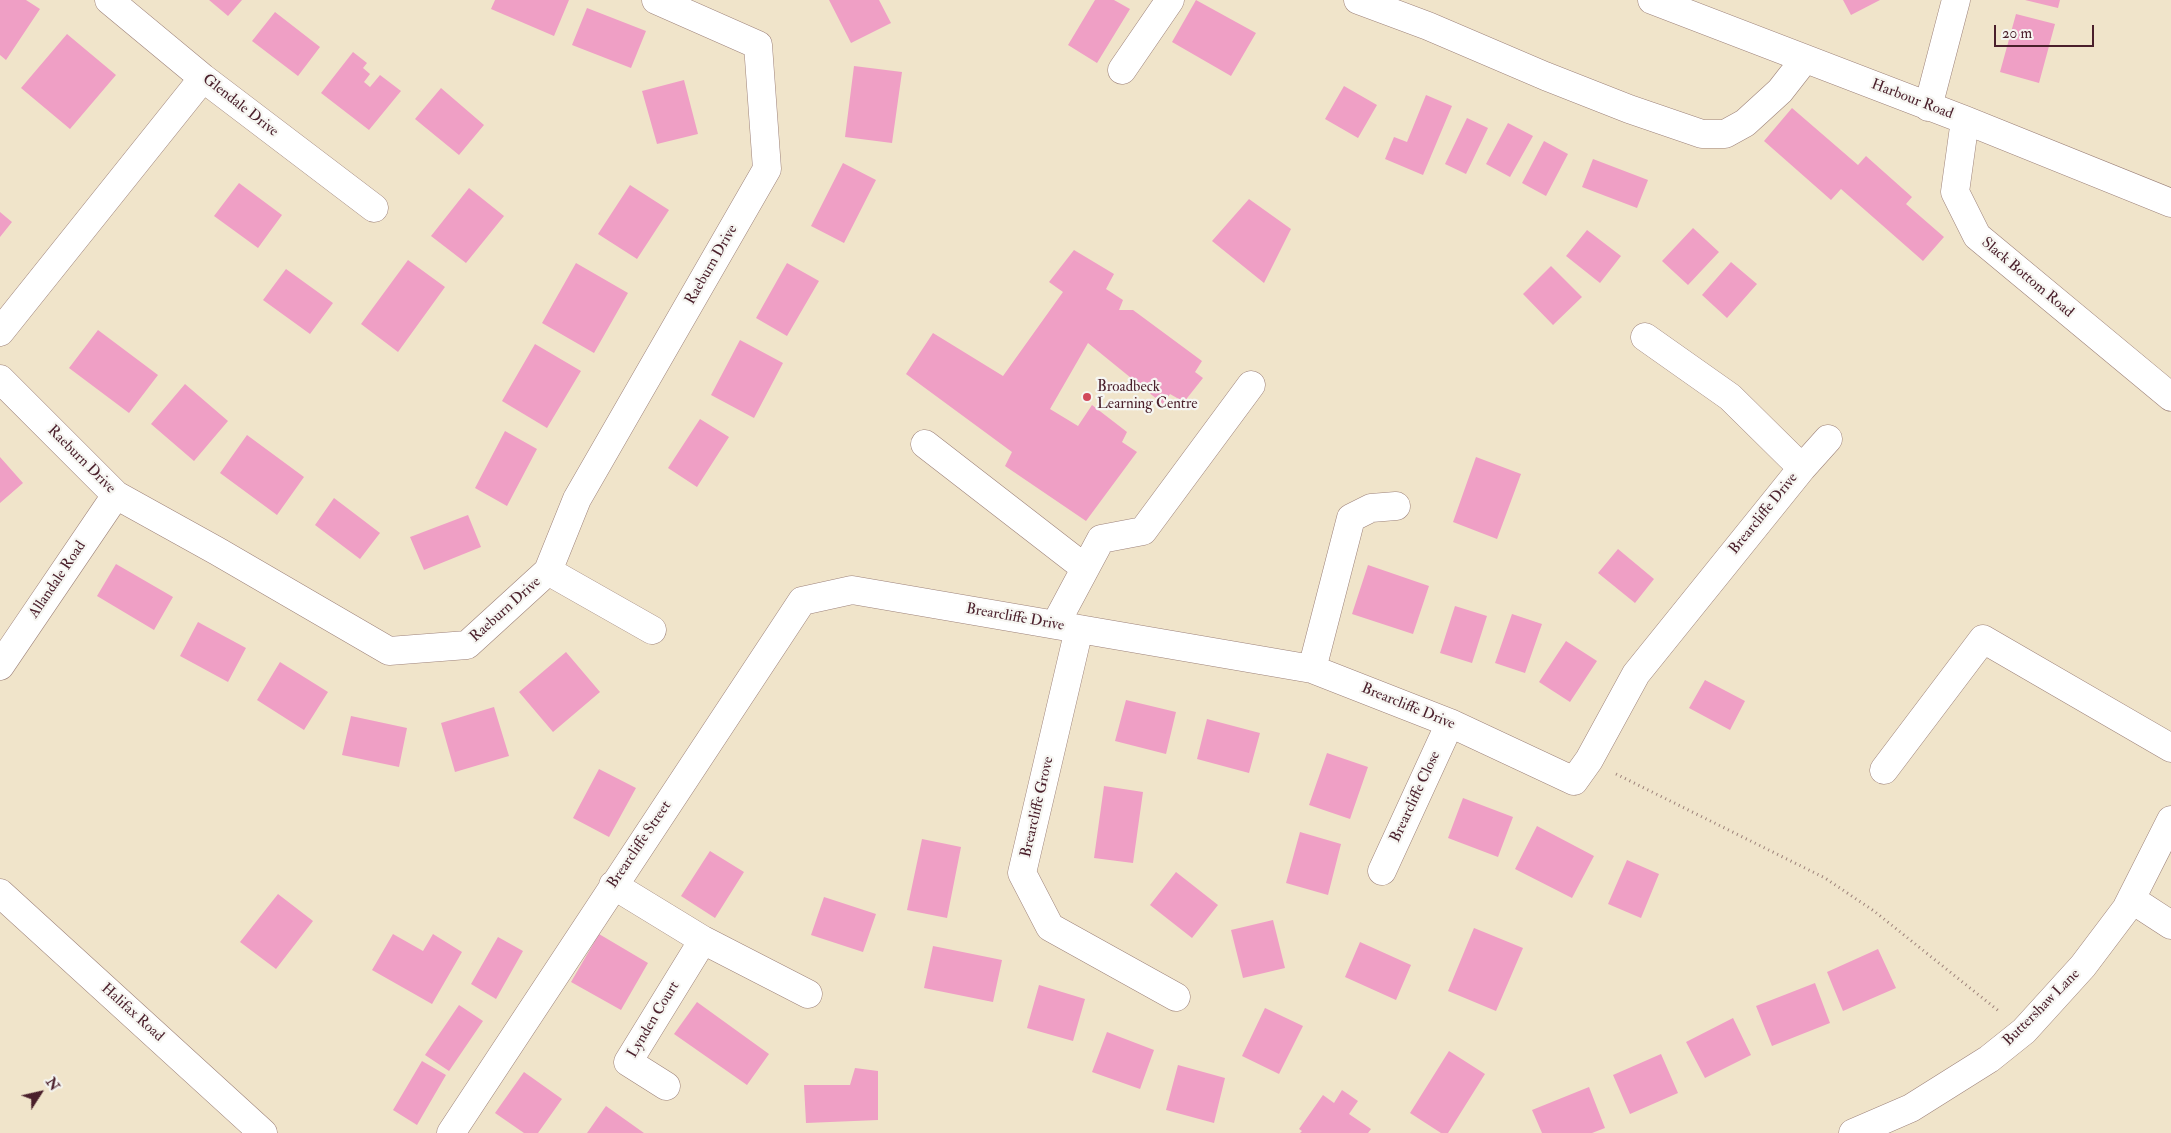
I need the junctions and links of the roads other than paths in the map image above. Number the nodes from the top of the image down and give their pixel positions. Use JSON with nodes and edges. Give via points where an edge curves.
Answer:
{"nodes":[{"id":1,"x":109,"y":0,"type":"edge"},
{"id":2,"x":656,"y":0,"type":"edge"},
{"id":3,"x":1170,"y":0,"type":"edge"},
{"id":4,"x":1358,"y":0,"type":"edge"},
{"id":5,"x":1652,"y":0,"type":"edge"},
{"id":6,"x":1956,"y":0,"type":"edge"},
{"id":7,"x":1805,"y":59,"type":"junction"},
{"id":8,"x":1122,"y":70,"type":"dead end"},
{"id":9,"x":203,"y":78,"type":"junction"},
{"id":10,"x":1928,"y":107,"type":"junction"},
{"id":11,"x":1965,"y":120,"type":"junction"},
{"id":12,"x":2171,"y":203,"type":"edge"},
{"id":13,"x":374,"y":208,"type":"dead end"},
{"id":14,"x":0,"y":332,"type":"edge"},
{"id":15,"x":1645,"y":337,"type":"dead end"},
{"id":16,"x":0,"y":379,"type":"edge"},
{"id":17,"x":1251,"y":385,"type":"dead end"},
{"id":18,"x":2171,"y":397,"type":"edge"},
{"id":19,"x":1828,"y":439,"type":"dead end"},
{"id":20,"x":926,"y":444,"type":"dead end"},
{"id":21,"x":1802,"y":468,"type":"junction"},
{"id":22,"x":116,"y":495,"type":"junction"},
{"id":23,"x":1396,"y":506,"type":"dead end"},
{"id":24,"x":1085,"y":568,"type":"junction"},
{"id":25,"x":548,"y":571,"type":"junction"},
{"id":26,"x":852,"y":590,"type":"joint"},
{"id":27,"x":1067,"y":627,"type":"junction"},
{"id":28,"x":652,"y":630,"type":"dead end"},
{"id":29,"x":0,"y":666,"type":"edge"},
{"id":30,"x":1312,"y":668,"type":"junction"},
{"id":31,"x":1450,"y":723,"type":"junction"},
{"id":32,"x":2171,"y":748,"type":"edge"},
{"id":33,"x":1884,"y":770,"type":"dead end"},
{"id":34,"x":2171,"y":820,"type":"edge"},
{"id":35,"x":1382,"y":871,"type":"dead end"},
{"id":36,"x":613,"y":885,"type":"junction"},
{"id":37,"x":0,"y":894,"type":"edge"},
{"id":38,"x":2131,"y":899,"type":"junction"},
{"id":39,"x":2171,"y":925,"type":"edge"},
{"id":40,"x":703,"y":940,"type":"junction"},
{"id":41,"x":808,"y":994,"type":"dead end"},
{"id":42,"x":1176,"y":997,"type":"dead end"},
{"id":43,"x":666,"y":1086,"type":"dead end"},
{"id":44,"x":263,"y":1133,"type":"edge"},
{"id":45,"x":451,"y":1133,"type":"edge"},
{"id":46,"x":1853,"y":1133,"type":"edge"}],
"edges":[{"from":1,"to":9,"type":"main road","name":"Glendale Drive"},
{"from":2,"to":25,"type":"main road","name":"Raeburn Drive","via":[[758,45],[767,169],[577,499]]},
{"from":3,"to":8,"type":"main road"},
{"from":4,"to":7,"type":"main road","via":[[1545,76],[1702,134],[1724,134],[1745,123],[1780,91]]},
{"from":5,"to":7,"type":"main road","name":"Harbour Road"},
{"from":6,"to":10,"type":"main road"},
{"from":7,"to":10,"type":"main road","name":"Harbour Road"},
{"from":9,"to":13,"type":"main road","name":"Glendale Drive"},
{"from":9,"to":14,"type":"main road"},
{"from":10,"to":11,"type":"main road","name":"Harbour Road"},
{"from":11,"to":12,"type":"main road","name":"Harbour Road"},
{"from":11,"to":18,"type":"main road","name":"Slack Bottom Road","via":[[1955,192],[1977,236]]},
{"from":15,"to":21,"type":"main road","name":"Brearcliffe Drive","via":[[1730,397]]},
{"from":16,"to":22,"type":"main road","name":"Raeburn Drive"},
{"from":17,"to":24,"type":"main road","name":"Brearcliffe Grove","via":[[1143,531],[1101,539]]},
{"from":19,"to":21,"type":"main road","name":"Brearcliffe Drive"},
{"from":20,"to":24,"type":"main road"},
{"from":21,"to":31,"type":"main road","name":"Brearcliffe Drive","via":[[1636,674],[1574,781]]},
{"from":22,"to":25,"type":"main road","name":"Raeburn Drive","via":[[389,651],[468,645]]},
{"from":22,"to":29,"type":"main road","name":"Allandale Road"},
{"from":23,"to":30,"type":"main road","via":[[1371,508],[1351,518]]},
{"from":24,"to":27,"type":"main road","name":"Brearcliffe Grove"},
{"from":25,"to":28,"type":"main road"},
{"from":26,"to":27,"type":"main road","name":"Brearcliffe Drive"},
{"from":26,"to":36,"type":"main road","name":"Brearcliffe Street","via":[[802,601]]},
{"from":27,"to":30,"type":"main road","name":"Brearcliffe Drive"},
{"from":27,"to":42,"type":"main road","name":"Brearcliffe Grove","via":[[1022,873],[1050,927]]},
{"from":30,"to":31,"type":"main road","name":"Brearcliffe Drive"},
{"from":31,"to":35,"type":"main road","name":"Brearcliffe Close"},
{"from":32,"to":33,"type":"main road","via":[[1983,639]]},
{"from":34,"to":38,"type":"main road","name":"Buttershaw Lane"},
{"from":36,"to":40,"type":"main road"},
{"from":36,"to":45,"type":"main road","name":"Brearcliffe Street"},
{"from":37,"to":44,"type":"main road","name":"Halifax Road"},
{"from":38,"to":39,"type":"main road"},
{"from":38,"to":46,"type":"main road","name":"Buttershaw Lane","via":[[2083,966],[2024,1031],[1989,1059],[1912,1108]]},
{"from":40,"to":41,"type":"main road"},
{"from":40,"to":43,"type":"main road","name":"Lynden Court","via":[[628,1062]]}]}
